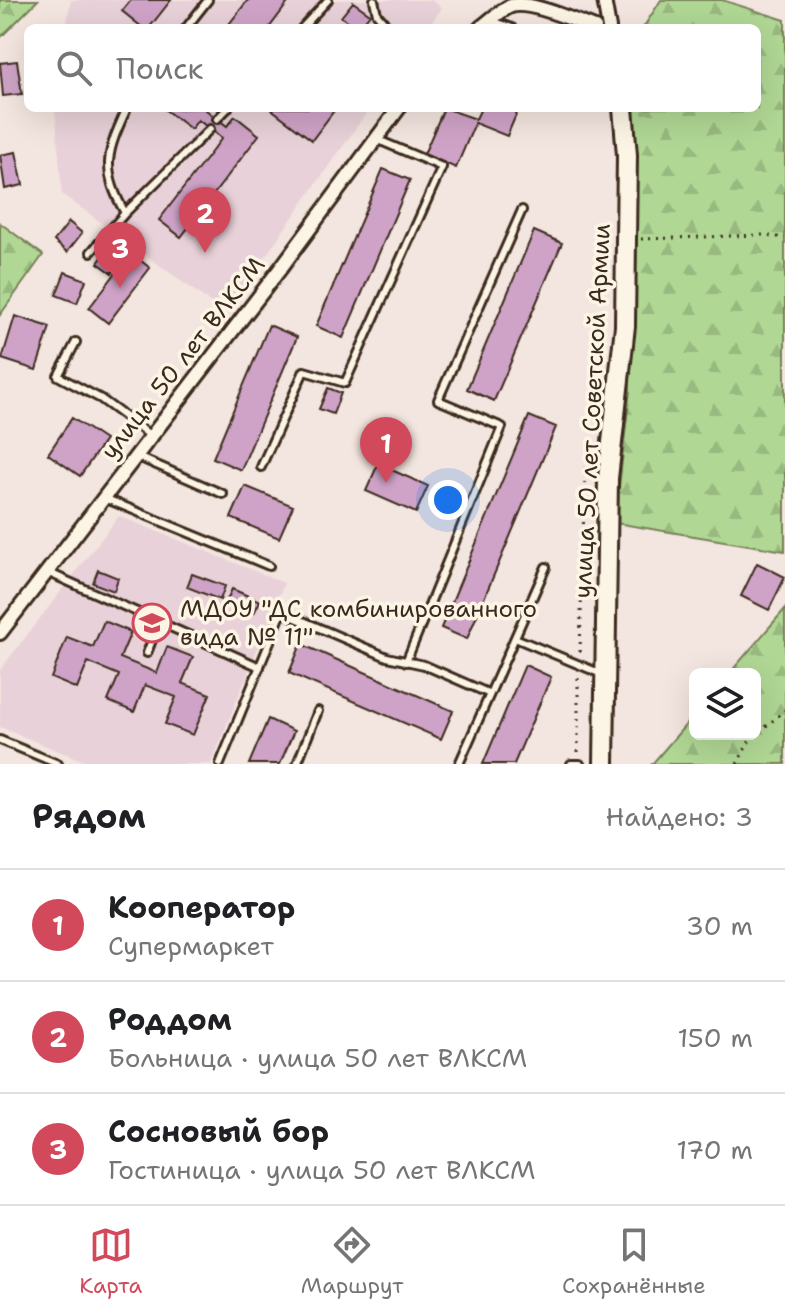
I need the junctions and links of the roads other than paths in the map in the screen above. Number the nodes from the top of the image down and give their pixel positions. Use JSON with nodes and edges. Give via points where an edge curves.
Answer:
{"nodes":[{"id":1,"x":208,"y":0,"type":"edge"},
{"id":2,"x":328,"y":0,"type":"edge"},
{"id":3,"x":374,"y":0,"type":"edge"},
{"id":4,"x":604,"y":0,"type":"edge"},
{"id":5,"x":189,"y":24,"type":"edge"},
{"id":6,"x":306,"y":24,"type":"edge"},
{"id":7,"x":386,"y":24,"type":"edge"},
{"id":8,"x":485,"y":24,"type":"edge"},
{"id":9,"x":584,"y":24,"type":"edge"},
{"id":10,"x":608,"y":24,"type":"edge"},
{"id":11,"x":125,"y":112,"type":"edge"},
{"id":12,"x":224,"y":112,"type":"edge"},
{"id":13,"x":396,"y":112,"type":"edge"},
{"id":14,"x":623,"y":112,"type":"edge"},
{"id":15,"x":217,"y":119,"type":"dead end"},
{"id":16,"x":210,"y":129,"type":"dead end"},
{"id":17,"x":376,"y":139,"type":"junction"},
{"id":18,"x":522,"y":210,"type":"dead end"},
{"id":19,"x":125,"y":213,"type":"junction"},
{"id":20,"x":91,"y":252,"type":"dead end"},
{"id":21,"x":76,"y":342,"type":"dead end"},
{"id":22,"x":151,"y":436,"type":"junction"},
{"id":23,"x":136,"y":456,"type":"junction"},
{"id":24,"x":261,"y":467,"type":"dead end"},
{"id":25,"x":223,"y":494,"type":"dead end"},
{"id":26,"x":104,"y":498,"type":"junction"},
{"id":27,"x":269,"y":566,"type":"dead end"},
{"id":28,"x":546,"y":567,"type":"dead end"},
{"id":29,"x":47,"y":572,"type":"junction"},
{"id":30,"x":159,"y":622,"type":"junction"},
{"id":31,"x":0,"y":633,"type":"edge"},
{"id":32,"x":515,"y":638,"type":"junction"},
{"id":33,"x":147,"y":653,"type":"dead end"},
{"id":34,"x":406,"y":662,"type":"junction"},
{"id":35,"x":260,"y":667,"type":"junction"},
{"id":36,"x":605,"y":676,"type":"junction"},
{"id":37,"x":490,"y":694,"type":"junction"},
{"id":38,"x":318,"y":711,"type":"dead end"},
{"id":39,"x":0,"y":740,"type":"edge"},
{"id":40,"x":58,"y":764,"type":"edge"},
{"id":41,"x":220,"y":764,"type":"edge"},
{"id":42,"x":297,"y":764,"type":"edge"},
{"id":43,"x":459,"y":764,"type":"edge"},
{"id":44,"x":571,"y":764,"type":"edge"},
{"id":45,"x":579,"y":764,"type":"edge"},
{"id":46,"x":604,"y":764,"type":"edge"}],
"edges":[{"from":1,"to":5,"type":"lane"},
{"from":2,"to":6,"type":"lane"},
{"from":3,"to":7,"type":"lane"},
{"from":4,"to":10,"type":"street"},
{"from":8,"to":9,"type":"street","via":[[520,3]]},
{"from":11,"to":19,"type":"lane","via":[[108,154],[111,189]]},
{"from":12,"to":15,"type":"lane"},
{"from":13,"to":17,"type":"street","name":"улица 50 лет ВЛКСМ"},
{"from":14,"to":36,"type":"street","name":"улица 50 лет Советской Армии","via":[[623,358],[608,478]]},
{"from":16,"to":19,"type":"lane"},
{"from":17,"to":22,"type":"street","name":"улица 50 лет ВЛКСМ"},
{"from":17,"to":24,"type":"lane","via":[[442,167],[345,383],[304,371]]},
{"from":18,"to":34,"type":"lane","via":[[438,400],[502,427]]},
{"from":19,"to":20,"type":"lane"},
{"from":21,"to":22,"type":"lane","via":[[58,376]]},
{"from":22,"to":23,"type":"street","name":"улица 50 лет ВЛКСМ"},
{"from":23,"to":25,"type":"lane"},
{"from":23,"to":26,"type":"street","name":"улица 50 лет ВЛКСМ"},
{"from":26,"to":27,"type":"lane"},
{"from":26,"to":29,"type":"street","name":"улица 50 лет ВЛКСМ"},
{"from":28,"to":32,"type":"lane"},
{"from":29,"to":30,"type":"lane"},
{"from":29,"to":31,"type":"street","name":"улица 50 лет ВЛКСМ"},
{"from":30,"to":33,"type":"lane"},
{"from":30,"to":35,"type":"lane"},
{"from":32,"to":36,"type":"lane"},
{"from":32,"to":37,"type":"lane"},
{"from":34,"to":35,"type":"lane","via":[[282,612]]},
{"from":34,"to":37,"type":"lane"},
{"from":35,"to":41,"type":"lane"},
{"from":36,"to":46,"type":"street","name":"улица 50 лет Советской Армии"},
{"from":37,"to":43,"type":"lane"},
{"from":38,"to":42,"type":"lane"},
{"from":39,"to":40,"type":"lane"},
{"from":44,"to":45,"type":"lane"}]}
